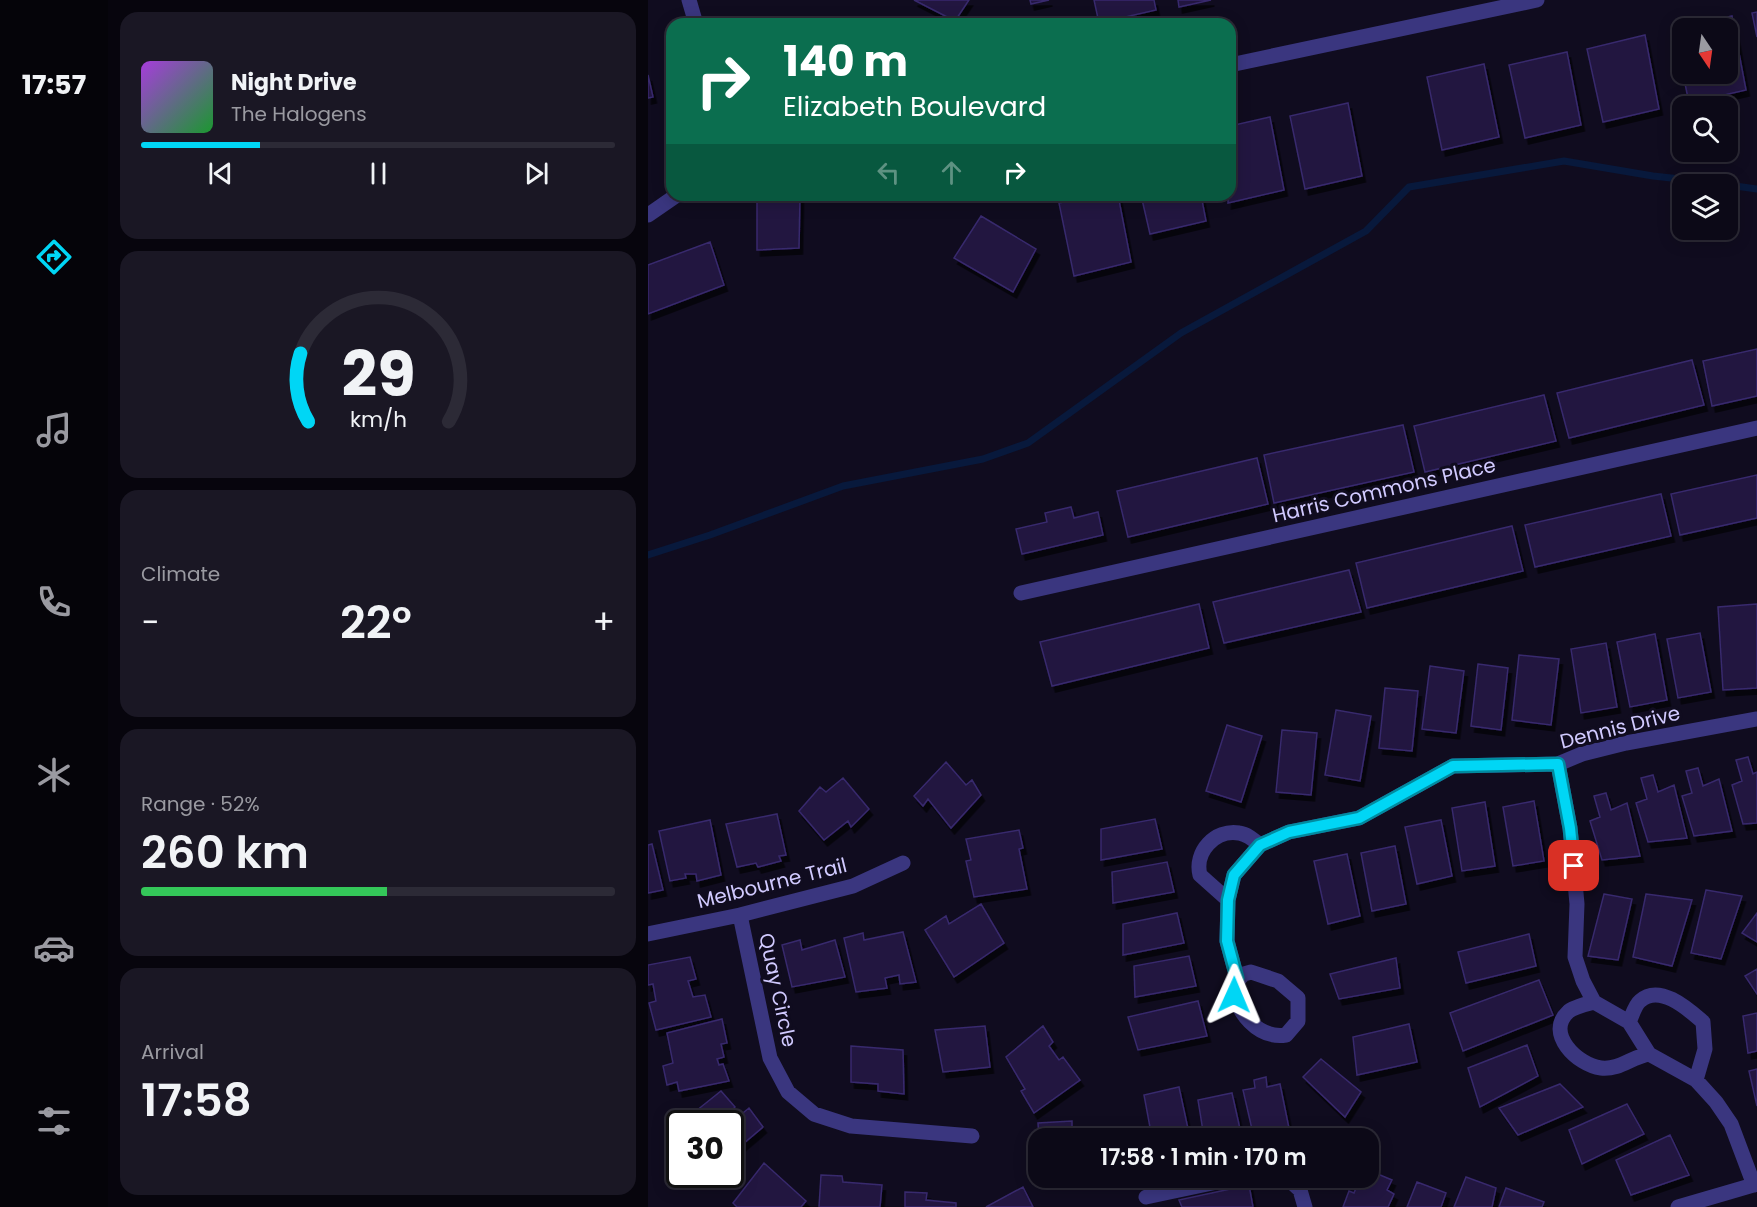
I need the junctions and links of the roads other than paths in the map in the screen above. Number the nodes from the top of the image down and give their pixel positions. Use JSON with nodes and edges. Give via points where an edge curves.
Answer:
{"nodes":[{"id":1,"x":689,"y":0,"type":"edge"},
{"id":2,"x":1537,"y":0,"type":"edge"},
{"id":3,"x":694,"y":18,"type":"edge"},
{"id":4,"x":1236,"y":64,"type":"edge"},
{"id":5,"x":668,"y":201,"type":"edge"},
{"id":6,"x":648,"y":215,"type":"edge"},
{"id":7,"x":1757,"y":428,"type":"edge"},
{"id":8,"x":1021,"y":593,"type":"dead end"},
{"id":9,"x":1757,"y":719,"type":"edge"},
{"id":10,"x":1558,"y":764,"type":"junction"},
{"id":11,"x":1260,"y":845,"type":"junction"},
{"id":12,"x":903,"y":863,"type":"dead end"},
{"id":13,"x":1228,"y":900,"type":"junction"},
{"id":14,"x":740,"y":915,"type":"junction"},
{"id":15,"x":648,"y":934,"type":"edge"},
{"id":16,"x":1237,"y":978,"type":"junction"},
{"id":17,"x":1594,"y":1002,"type":"junction"},
{"id":18,"x":1629,"y":1022,"type":"junction"},
{"id":19,"x":1649,"y":1054,"type":"junction"},
{"id":20,"x":1696,"y":1080,"type":"junction"},
{"id":21,"x":972,"y":1136,"type":"dead end"},
{"id":22,"x":1756,"y":1184,"type":"edge"},
{"id":23,"x":1189,"y":1188,"type":"edge"},
{"id":24,"x":1298,"y":1188,"type":"edge"},
{"id":25,"x":1146,"y":1197,"type":"dead end"},
{"id":26,"x":1305,"y":1207,"type":"edge"},
{"id":27,"x":1678,"y":1207,"type":"edge"}],
"edges":[{"from":1,"to":3,"type":"street"},
{"from":2,"to":4,"type":"street"},
{"from":5,"to":6,"type":"street"},
{"from":7,"to":8,"type":"street","name":"Harris Commons Place"},
{"from":9,"to":10,"type":"street","name":"Dennis Drive","via":[[1626,742]]},
{"from":10,"to":11,"type":"street","name":"Dennis Drive","via":[[1453,766],[1359,818],[1289,832]]},
{"from":10,"to":17,"type":"street","via":[[1578,904],[1575,957]]},
{"from":11,"to":13,"type":"street","name":"Dennis Drive","via":[[1234,875]]},
{"from":11,"to":13,"type":"street","via":[[1240,833],[1227,833],[1211,841],[1201,854],[1200,876]]},
{"from":12,"to":14,"type":"street","name":"Melbourne Trail","via":[[853,886]]},
{"from":13,"to":16,"type":"street","name":"Dennis Drive","via":[[1227,941]]},
{"from":14,"to":15,"type":"street","name":"Melbourne Trail"},
{"from":14,"to":21,"type":"street","name":"Quay Circle","via":[[770,1058],[788,1092],[814,1114],[850,1126]]},
{"from":16,"to":16,"type":"street","via":[[1234,995],[1250,1022],[1278,1036],[1293,1029],[1300,1009],[1298,998],[1290,989],[1251,972]]},
{"from":17,"to":18,"type":"street"},
{"from":17,"to":19,"type":"street","via":[[1569,1011],[1561,1022],[1562,1041],[1575,1055],[1600,1068],[1617,1067],[1636,1056]]},
{"from":18,"to":19,"type":"street"},
{"from":18,"to":20,"type":"street","via":[[1639,1001],[1646,998],[1669,997],[1684,1005],[1703,1022],[1706,1049]]},
{"from":19,"to":20,"type":"street"},
{"from":20,"to":22,"type":"street","via":[[1731,1124]]},
{"from":22,"to":27,"type":"street"},
{"from":23,"to":25,"type":"street"},
{"from":24,"to":26,"type":"street"}]}
